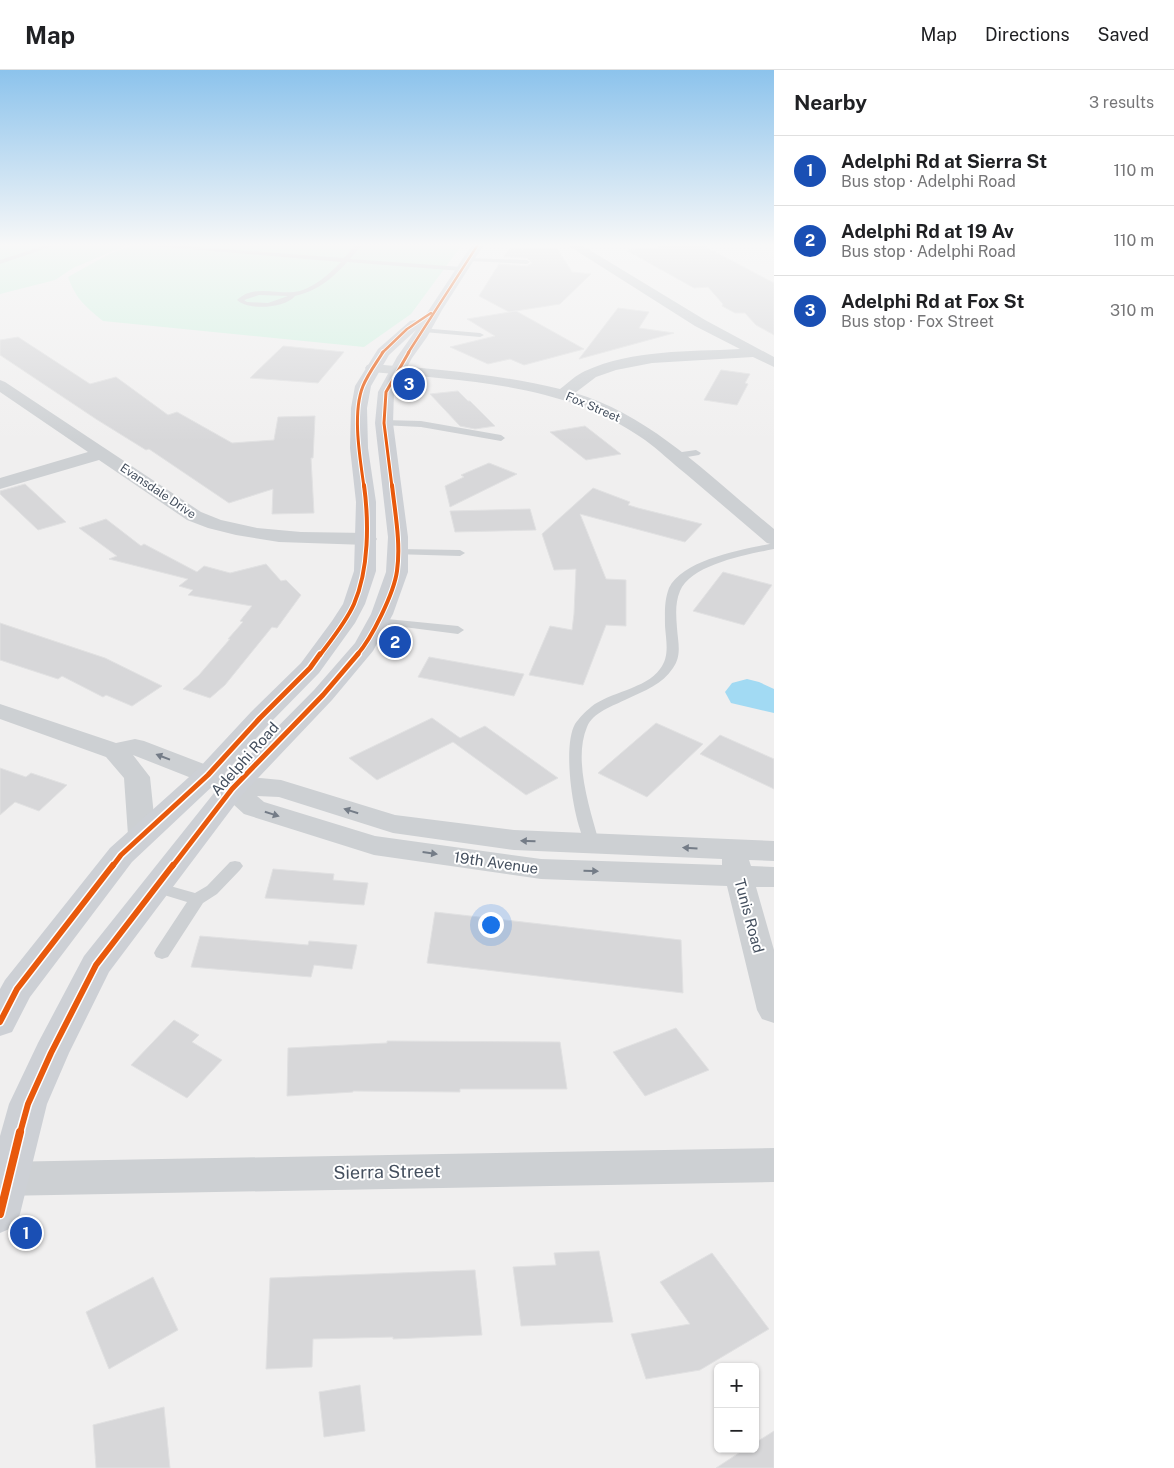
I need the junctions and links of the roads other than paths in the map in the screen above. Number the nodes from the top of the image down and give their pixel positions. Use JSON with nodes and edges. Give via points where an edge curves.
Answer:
{"nodes":[{"id":1,"x":435,"y":311,"type":"edge"},
{"id":2,"x":694,"y":311,"type":"edge"},
{"id":3,"x":698,"y":311,"type":"edge"},
{"id":4,"x":681,"y":312,"type":"joint"},
{"id":5,"x":429,"y":320,"type":"junction"},
{"id":6,"x":480,"y":335,"type":"dead end"},
{"id":7,"x":749,"y":348,"type":"junction"},
{"id":8,"x":774,"y":349,"type":"edge"},
{"id":9,"x":774,"y":363,"type":"edge"},
{"id":10,"x":372,"y":368,"type":"junction"},
{"id":11,"x":398,"y":371,"type":"junction"},
{"id":12,"x":0,"y":385,"type":"edge"},
{"id":13,"x":563,"y":394,"type":"junction"},
{"id":14,"x":384,"y":423,"type":"junction"},
{"id":15,"x":501,"y":438,"type":"dead end"},
{"id":16,"x":696,"y":453,"type":"dead end"},
{"id":17,"x":102,"y":454,"type":"junction"},
{"id":18,"x":675,"y":456,"type":"junction"},
{"id":19,"x":0,"y":484,"type":"edge"},
{"id":20,"x":774,"y":539,"type":"edge"},
{"id":21,"x":367,"y":540,"type":"junction"},
{"id":22,"x":774,"y":546,"type":"edge"},
{"id":23,"x":397,"y":552,"type":"junction"},
{"id":24,"x":460,"y":553,"type":"dead end"},
{"id":25,"x":377,"y":621,"type":"junction"},
{"id":26,"x":458,"y":630,"type":"dead end"},
{"id":27,"x":0,"y":711,"type":"edge"},
{"id":28,"x":115,"y":751,"type":"junction"},
{"id":29,"x":220,"y":782,"type":"junction"},
{"id":30,"x":380,"y":833,"type":"junction"},
{"id":31,"x":142,"y":835,"type":"junction"},
{"id":32,"x":592,"y":842,"type":"junction"},
{"id":33,"x":774,"y":852,"type":"edge"},
{"id":34,"x":735,"y":863,"type":"junction"},
{"id":35,"x":235,"y":866,"type":"dead end"},
{"id":36,"x":774,"y":877,"type":"edge"},
{"id":37,"x":156,"y":887,"type":"junction"},
{"id":38,"x":197,"y":899,"type":"junction"},
{"id":39,"x":162,"y":953,"type":"dead end"},
{"id":40,"x":9,"y":988,"type":"edge"},
{"id":41,"x":774,"y":1010,"type":"edge"},
{"id":42,"x":0,"y":1022,"type":"edge"},
{"id":43,"x":774,"y":1165,"type":"edge"},
{"id":44,"x":2,"y":1191,"type":"edge"}],
"edges":[{"from":1,"to":5,"type":"main road","name":"Adelphi Road"},
{"from":2,"to":4,"type":"street"},
{"from":3,"to":7,"type":"street"},
{"from":4,"to":7,"type":"street"},
{"from":5,"to":6,"type":"lane"},
{"from":5,"to":10,"type":"main road","name":"Adelphi Road","via":[[407,330]]},
{"from":5,"to":11,"type":"main road","name":"Adelphi Road"},
{"from":7,"to":8,"type":"street"},
{"from":7,"to":9,"type":"street"},
{"from":7,"to":13,"type":"street","via":[[731,354],[620,370],[578,383]]},
{"from":10,"to":11,"type":"street","name":"Fox Street"},
{"from":10,"to":21,"type":"main road","name":"Adelphi Road","via":[[363,386],[359,408]]},
{"from":11,"to":13,"type":"street","name":"Fox Street","via":[[471,377]]},
{"from":11,"to":14,"type":"main road","name":"Adelphi Road","via":[[386,392]]},
{"from":12,"to":17,"type":"street","name":"Evansdale Drive"},
{"from":13,"to":18,"type":"street","name":"Fox Street","via":[[638,427]]},
{"from":14,"to":15,"type":"lane","via":[[421,424]]},
{"from":14,"to":23,"type":"main road","name":"Adelphi Road"},
{"from":16,"to":18,"type":"lane"},
{"from":17,"to":19,"type":"street"},
{"from":17,"to":21,"type":"street","name":"Evansdale Drive","via":[[194,516],[214,525],[278,536]]},
{"from":18,"to":20,"type":"street","name":"Fox Street"},
{"from":21,"to":29,"type":"main road","name":"Adelphi Road","via":[[365,571],[354,604],[343,623],[310,668],[260,718]]},
{"from":22,"to":32,"type":"lane","via":[[729,555],[689,573],[676,588],[670,605],[673,659],[663,674],[596,709],[581,725],[575,755],[580,799]]},
{"from":23,"to":24,"type":"lane"},
{"from":23,"to":25,"type":"main road","name":"Adelphi Road","via":[[397,572]]},
{"from":25,"to":26,"type":"lane"},
{"from":25,"to":29,"type":"main road","name":"Adelphi Road","via":[[365,646],[335,681]]},
{"from":27,"to":28,"type":"street"},
{"from":29,"to":28,"type":"street","name":"19th Avenue","one_way":true,"via":[[135,747]]},
{"from":28,"to":31,"type":"street","via":[[137,776]]},
{"from":29,"to":30,"type":"street","name":"19th Avenue","via":[[254,808]]},
{"from":29,"to":31,"type":"main road","name":"Adelphi Road"},
{"from":29,"to":37,"type":"main road","name":"Adelphi Road"},
{"from":32,"to":30,"type":"street","name":"19th Avenue","one_way":true},
{"from":30,"to":34,"type":"street","name":"19th Avenue","one_way":true,"via":[[540,869]]},
{"from":31,"to":40,"type":"main road","name":"Adelphi Road","via":[[121,855]]},
{"from":34,"to":32,"type":"street","name":"19th Avenue","one_way":true},
{"from":33,"to":34,"type":"street","name":"19th Avenue"},
{"from":34,"to":36,"type":"street","name":"19th Avenue"},
{"from":34,"to":41,"type":"street","name":"Tunis Road"},
{"from":35,"to":38,"type":"lane","via":[[212,890]]},
{"from":37,"to":38,"type":"lane"},
{"from":37,"to":44,"type":"main road","name":"Adelphi Road","via":[[96,965],[51,1053],[28,1104]]},
{"from":38,"to":39,"type":"lane"},
{"from":40,"to":42,"type":"main road","name":"Adelphi Road"},
{"from":43,"to":44,"type":"street","name":"Sierra Street"}]}
